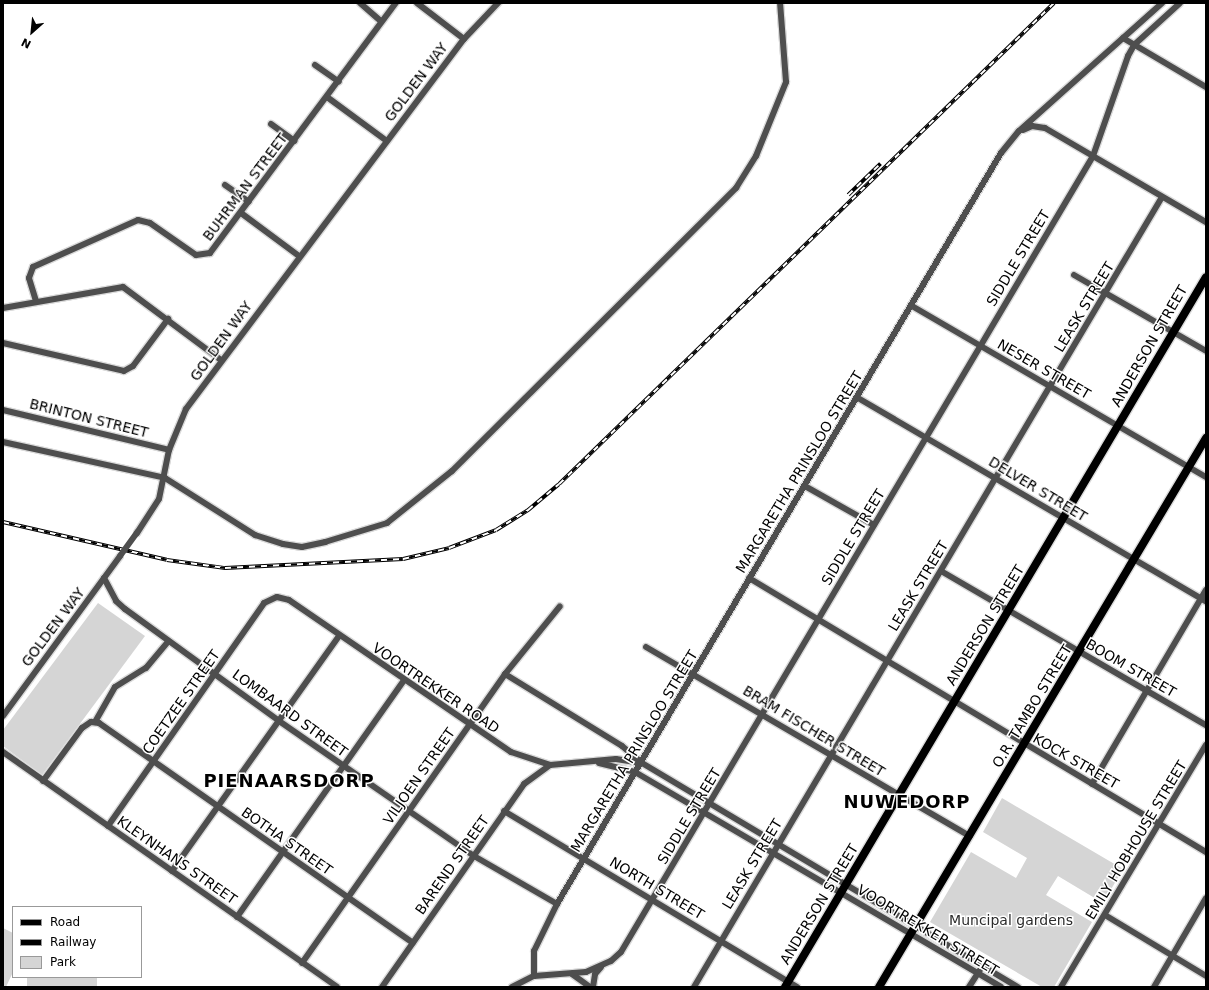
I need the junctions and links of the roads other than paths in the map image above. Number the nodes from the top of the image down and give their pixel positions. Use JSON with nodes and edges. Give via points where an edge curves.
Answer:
{"nodes":[{"id":1,"x":360,"y":3,"type":"edge"},
{"id":2,"x":396,"y":3,"type":"edge"},
{"id":3,"x":417,"y":3,"type":"edge"},
{"id":4,"x":498,"y":3,"type":"edge"},
{"id":5,"x":780,"y":3,"type":"edge"},
{"id":6,"x":1162,"y":3,"type":"edge"},
{"id":7,"x":1180,"y":3,"type":"edge"},
{"id":8,"x":381,"y":21,"type":"junction"},
{"id":9,"x":1123,"y":38,"type":"junction"},
{"id":10,"x":464,"y":40,"type":"junction"},
{"id":11,"x":1134,"y":45,"type":"junction"},
{"id":12,"x":315,"y":65,"type":"dead end"},
{"id":13,"x":339,"y":82,"type":"junction"},
{"id":14,"x":1206,"y":87,"type":"edge"},
{"id":15,"x":327,"y":98,"type":"junction"},
{"id":16,"x":271,"y":124,"type":"dead end"},
{"id":17,"x":1019,"y":131,"type":"junction"},
{"id":18,"x":294,"y":141,"type":"junction"},
{"id":19,"x":387,"y":141,"type":"junction"},
{"id":20,"x":1093,"y":156,"type":"junction"},
{"id":21,"x":225,"y":185,"type":"dead end"},
{"id":22,"x":1162,"y":197,"type":"junction"},
{"id":23,"x":249,"y":202,"type":"junction"},
{"id":24,"x":242,"y":213,"type":"junction"},
{"id":25,"x":1206,"y":222,"type":"edge"},
{"id":26,"x":299,"y":256,"type":"junction"},
{"id":27,"x":1206,"y":272,"type":"edge"},
{"id":28,"x":1074,"y":275,"type":"dead end"},
{"id":29,"x":1203,"y":280,"type":"edge"},
{"id":30,"x":1107,"y":293,"type":"junction"},
{"id":31,"x":36,"y":301,"type":"junction"},
{"id":32,"x":912,"y":306,"type":"junction"},
{"id":33,"x":3,"y":308,"type":"edge"},
{"id":34,"x":168,"y":319,"type":"junction"},
{"id":35,"x":1174,"y":332,"type":"junction"},
{"id":36,"x":3,"y":343,"type":"edge"},
{"id":37,"x":981,"y":346,"type":"junction"},
{"id":38,"x":1206,"y":351,"type":"edge"},
{"id":39,"x":221,"y":360,"type":"junction"},
{"id":40,"x":1050,"y":386,"type":"junction"},
{"id":41,"x":858,"y":398,"type":"junction"},
{"id":42,"x":3,"y":410,"type":"edge"},
{"id":43,"x":1118,"y":426,"type":"junction"},
{"id":44,"x":926,"y":437,"type":"junction"},
{"id":45,"x":1206,"y":438,"type":"edge"},
{"id":46,"x":3,"y":442,"type":"edge"},
{"id":47,"x":169,"y":450,"type":"junction"},
{"id":48,"x":1188,"y":467,"type":"junction"},
{"id":49,"x":1206,"y":477,"type":"edge"},
{"id":50,"x":164,"y":478,"type":"junction"},
{"id":51,"x":996,"y":478,"type":"junction"},
{"id":52,"x":805,"y":486,"type":"junction"},
{"id":53,"x":1063,"y":518,"type":"junction"},
{"id":54,"x":874,"y":525,"type":"junction"},
{"id":55,"x":1133,"y":559,"type":"junction"},
{"id":56,"x":941,"y":571,"type":"junction"},
{"id":57,"x":104,"y":578,"type":"junction"},
{"id":58,"x":749,"y":578,"type":"junction"},
{"id":59,"x":1206,"y":590,"type":"edge"},
{"id":60,"x":277,"y":597,"type":"joint"},
{"id":61,"x":1204,"y":600,"type":"edge"},
{"id":62,"x":560,"y":606,"type":"dead end"},
{"id":63,"x":1009,"y":611,"type":"junction"},
{"id":64,"x":819,"y":619,"type":"junction"},
{"id":65,"x":339,"y":636,"type":"junction"},
{"id":66,"x":169,"y":641,"type":"junction"},
{"id":67,"x":646,"y":647,"type":"dead end"},
{"id":68,"x":1079,"y":651,"type":"junction"},
{"id":69,"x":887,"y":662,"type":"junction"},
{"id":70,"x":215,"y":674,"type":"junction"},
{"id":71,"x":505,"y":674,"type":"junction"},
{"id":72,"x":695,"y":675,"type":"junction"},
{"id":73,"x":404,"y":680,"type":"junction"},
{"id":74,"x":1147,"y":690,"type":"junction"},
{"id":75,"x":955,"y":702,"type":"junction"},
{"id":76,"x":764,"y":714,"type":"junction"},
{"id":77,"x":3,"y":716,"type":"edge"},
{"id":78,"x":279,"y":721,"type":"junction"},
{"id":79,"x":94,"y":722,"type":"junction"},
{"id":80,"x":1206,"y":725,"type":"edge"},
{"id":81,"x":470,"y":726,"type":"junction"},
{"id":82,"x":1024,"y":744,"type":"junction"},
{"id":83,"x":1206,"y":745,"type":"edge"},
{"id":84,"x":3,"y":752,"type":"edge"},
{"id":85,"x":831,"y":755,"type":"junction"},
{"id":86,"x":154,"y":762,"type":"junction"},
{"id":87,"x":594,"y":762,"type":"junction"},
{"id":88,"x":642,"y":763,"type":"junction"},
{"id":89,"x":550,"y":765,"type":"junction"},
{"id":90,"x":343,"y":767,"type":"junction"},
{"id":91,"x":635,"y":772,"type":"junction"},
{"id":92,"x":43,"y":781,"type":"junction"},
{"id":93,"x":1092,"y":784,"type":"junction"},
{"id":94,"x":899,"y":794,"type":"junction"},
{"id":95,"x":710,"y":804,"type":"junction"},
{"id":96,"x":218,"y":807,"type":"junction"},
{"id":97,"x":504,"y":811,"type":"junction"},
{"id":98,"x":705,"y":812,"type":"junction"},
{"id":99,"x":408,"y":813,"type":"junction"},
{"id":100,"x":1160,"y":824,"type":"junction"},
{"id":101,"x":108,"y":826,"type":"junction"},
{"id":102,"x":970,"y":836,"type":"junction"},
{"id":103,"x":779,"y":844,"type":"junction"},
{"id":104,"x":283,"y":852,"type":"junction"},
{"id":105,"x":773,"y":852,"type":"junction"},
{"id":106,"x":1206,"y":852,"type":"edge"},
{"id":107,"x":474,"y":856,"type":"junction"},
{"id":108,"x":584,"y":859,"type":"junction"},
{"id":109,"x":172,"y":871,"type":"junction"},
{"id":110,"x":846,"y":884,"type":"junction"},
{"id":111,"x":841,"y":892,"type":"junction"},
{"id":112,"x":1206,"y":898,"type":"edge"},
{"id":113,"x":347,"y":899,"type":"junction"},
{"id":114,"x":653,"y":900,"type":"junction"},
{"id":115,"x":557,"y":904,"type":"junction"},
{"id":116,"x":1105,"y":915,"type":"junction"},
{"id":117,"x":237,"y":917,"type":"junction"},
{"id":118,"x":915,"y":926,"type":"junction"},
{"id":119,"x":911,"y":934,"type":"junction"},
{"id":120,"x":720,"y":940,"type":"junction"},
{"id":121,"x":413,"y":943,"type":"junction"},
{"id":122,"x":1173,"y":956,"type":"junction"},
{"id":123,"x":302,"y":963,"type":"junction"},
{"id":124,"x":602,"y":966,"type":"junction"},
{"id":125,"x":983,"y":966,"type":"junction"},
{"id":126,"x":978,"y":973,"type":"junction"},
{"id":127,"x":572,"y":974,"type":"junction"},
{"id":128,"x":534,"y":976,"type":"junction"},
{"id":129,"x":1206,"y":976,"type":"edge"},
{"id":130,"x":787,"y":984,"type":"edge"},
{"id":131,"x":337,"y":987,"type":"edge"},
{"id":132,"x":382,"y":987,"type":"edge"},
{"id":133,"x":512,"y":987,"type":"edge"},
{"id":134,"x":591,"y":987,"type":"edge"},
{"id":135,"x":694,"y":987,"type":"edge"},
{"id":136,"x":797,"y":987,"type":"edge"},
{"id":137,"x":879,"y":987,"type":"edge"},
{"id":138,"x":969,"y":987,"type":"edge"},
{"id":139,"x":1001,"y":987,"type":"edge"},
{"id":140,"x":1018,"y":987,"type":"edge"},
{"id":141,"x":1061,"y":987,"type":"edge"},
{"id":142,"x":1154,"y":987,"type":"edge"}],
"edges":[{"from":1,"to":8,"type":"street"},
{"from":2,"to":8,"type":"street","name":"BUHRMAN STREET"},
{"from":3,"to":10,"type":"street"},
{"from":4,"to":10,"type":"street","name":"GOLDEN WAY"},
{"from":5,"to":50,"type":"street","via":[[786,82],[756,156],[736,188],[468,455],[406,510],[362,533],[302,546],[283,544],[255,535]]},
{"from":6,"to":9,"type":"street","name":"MARGARETHA PRINSLOO STREET"},
{"from":7,"to":11,"type":"street"},
{"from":8,"to":13,"type":"street","name":"BUHRMAN STREET"},
{"from":9,"to":11,"type":"street"},
{"from":9,"to":17,"type":"street","name":"MARGARETHA PRINSLOO STREET"},
{"from":10,"to":19,"type":"street","name":"GOLDEN WAY"},
{"from":11,"to":14,"type":"street"},
{"from":11,"to":20,"type":"street","name":"SIDDLE STREET"},
{"from":12,"to":13,"type":"street"},
{"from":13,"to":15,"type":"street","name":"BUHRMAN STREET"},
{"from":15,"to":18,"type":"street","name":"BUHRMAN STREET"},
{"from":15,"to":19,"type":"street"},
{"from":16,"to":18,"type":"street"},
{"from":17,"to":20,"type":"street","via":[[1032,126],[1045,128]]},
{"from":17,"to":32,"type":"street","name":"MARGARETHA PRINSLOO STREET","via":[[1001,153]]},
{"from":18,"to":23,"type":"street","name":"BUHRMAN STREET"},
{"from":19,"to":26,"type":"street","name":"GOLDEN WAY"},
{"from":20,"to":22,"type":"street"},
{"from":20,"to":37,"type":"street","name":"SIDDLE STREET"},
{"from":21,"to":23,"type":"street"},
{"from":22,"to":25,"type":"street"},
{"from":22,"to":30,"type":"street","name":"LEASK STREET"},
{"from":23,"to":24,"type":"street","name":"BUHRMAN STREET"},
{"from":24,"to":26,"type":"street"},
{"from":24,"to":31,"type":"street","name":"BUHRMAN STREET","via":[[210,253],[203,257],[196,256],[146,220],[131,222],[33,268],[29,278]]},
{"from":26,"to":39,"type":"street","name":"GOLDEN WAY"},
{"from":27,"to":29,"type":"main road","name":"ANDERSON STREET"},
{"from":28,"to":30,"type":"street"},
{"from":29,"to":35,"type":"main road","name":"ANDERSON STREET"},
{"from":30,"to":35,"type":"street"},
{"from":30,"to":40,"type":"street","name":"LEASK STREET"},
{"from":31,"to":33,"type":"street"},
{"from":31,"to":34,"type":"street","via":[[120,286]]},
{"from":32,"to":37,"type":"street","name":"NESER STREET"},
{"from":32,"to":41,"type":"street","name":"MARGARETHA PRINSLOO STREET"},
{"from":34,"to":36,"type":"street","via":[[133,366],[124,370]]},
{"from":34,"to":39,"type":"street"},
{"from":35,"to":38,"type":"street"},
{"from":35,"to":43,"type":"main road","name":"ANDERSON STREET"},
{"from":37,"to":40,"type":"street","name":"NESER STREET"},
{"from":37,"to":44,"type":"street","name":"SIDDLE STREET"},
{"from":39,"to":47,"type":"street","name":"GOLDEN WAY","via":[[186,409]]},
{"from":40,"to":43,"type":"street","name":"NESER STREET"},
{"from":40,"to":51,"type":"street","name":"LEASK STREET"},
{"from":41,"to":44,"type":"street","name":"DELVER STREET"},
{"from":41,"to":52,"type":"street","name":"MARGARETHA PRINSLOO STREET"},
{"from":42,"to":47,"type":"street","name":"BRINTON STREET"},
{"from":43,"to":48,"type":"street","name":"NESER STREET"},
{"from":43,"to":53,"type":"main road","name":"ANDERSON STREET"},
{"from":44,"to":51,"type":"street","name":"DELVER STREET"},
{"from":44,"to":54,"type":"street","name":"SIDDLE STREET"},
{"from":45,"to":48,"type":"main road","name":"O.R. TAMBO STREET"},
{"from":46,"to":50,"type":"street"},
{"from":47,"to":50,"type":"street","name":"GOLDEN WAY"},
{"from":48,"to":49,"type":"street","name":"NESER STREET"},
{"from":48,"to":55,"type":"main road","name":"O.R. TAMBO STREET"},
{"from":50,"to":57,"type":"street","name":"GOLDEN WAY","bridge":true,"via":[[159,499]]},
{"from":51,"to":53,"type":"street","name":"DELVER STREET"},
{"from":51,"to":56,"type":"street","name":"LEASK STREET"},
{"from":52,"to":54,"type":"street"},
{"from":52,"to":58,"type":"street","name":"MARGARETHA PRINSLOO STREET"},
{"from":53,"to":55,"type":"street","name":"DELVER STREET"},
{"from":53,"to":63,"type":"main road","name":"ANDERSON STREET"},
{"from":54,"to":64,"type":"street","name":"SIDDLE STREET"},
{"from":55,"to":61,"type":"street","name":"DELVER STREET"},
{"from":55,"to":68,"type":"main road","name":"O.R. TAMBO STREET"},
{"from":56,"to":63,"type":"street","name":"BOOM STREET"},
{"from":56,"to":69,"type":"street","name":"LEASK STREET"},
{"from":57,"to":66,"type":"street","name":"LOMBAARD STREET","via":[[116,601]]},
{"from":57,"to":77,"type":"street","name":"GOLDEN WAY"},
{"from":58,"to":64,"type":"street","name":"KOCK STREET"},
{"from":58,"to":72,"type":"street","name":"MARGARETHA PRINSLOO STREET"},
{"from":59,"to":61,"type":"street"},
{"from":60,"to":65,"type":"street","name":"VOORTREKKER ROAD","via":[[289,600]]},
{"from":60,"to":70,"type":"street","name":"COETZEE STREET","via":[[264,603]]},
{"from":61,"to":74,"type":"street"},
{"from":62,"to":71,"type":"street","name":"VILJOEN STREET"},
{"from":63,"to":68,"type":"street","name":"BOOM STREET"},
{"from":63,"to":75,"type":"main road","name":"ANDERSON STREET"},
{"from":64,"to":69,"type":"street","name":"KOCK STREET"},
{"from":64,"to":76,"type":"street","name":"SIDDLE STREET"},
{"from":65,"to":73,"type":"street","name":"VOORTREKKER ROAD"},
{"from":65,"to":78,"type":"street"},
{"from":66,"to":70,"type":"street","name":"LOMBAARD STREET"},
{"from":66,"to":79,"type":"street","via":[[146,668],[115,687]]},
{"from":67,"to":72,"type":"street","name":"BRAM FISCHER STREET"},
{"from":68,"to":74,"type":"street","name":"BOOM STREET"},
{"from":68,"to":82,"type":"main road","name":"O.R. TAMBO STREET"},
{"from":69,"to":75,"type":"street","name":"KOCK STREET"},
{"from":69,"to":85,"type":"street","name":"LEASK STREET"},
{"from":70,"to":78,"type":"street","name":"LOMBAARD STREET"},
{"from":70,"to":86,"type":"street","name":"COETZEE STREET"},
{"from":71,"to":81,"type":"street","name":"VILJOEN STREET"},
{"from":71,"to":88,"type":"street","via":[[622,746]]},
{"from":72,"to":76,"type":"street","name":"BRAM FISCHER STREET"},
{"from":72,"to":88,"type":"street","name":"MARGARETHA PRINSLOO STREET"},
{"from":73,"to":81,"type":"street","name":"VOORTREKKER ROAD"},
{"from":73,"to":90,"type":"street"},
{"from":74,"to":80,"type":"street","name":"BOOM STREET"},
{"from":74,"to":93,"type":"street"},
{"from":75,"to":82,"type":"street","name":"KOCK STREET"},
{"from":75,"to":94,"type":"main road","name":"ANDERSON STREET"},
{"from":76,"to":85,"type":"street","name":"BRAM FISCHER STREET"},
{"from":76,"to":95,"type":"street","name":"SIDDLE STREET"},
{"from":78,"to":90,"type":"street","name":"LOMBAARD STREET"},
{"from":78,"to":96,"type":"street"},
{"from":79,"to":86,"type":"street","name":"BOTHA STREET"},
{"from":79,"to":92,"type":"street","via":[[82,728]]},
{"from":81,"to":89,"type":"street","name":"VOORTREKKER ROAD","via":[[511,752]]},
{"from":81,"to":99,"type":"street","name":"VILJOEN STREET"},
{"from":82,"to":93,"type":"street","name":"KOCK STREET"},
{"from":82,"to":102,"type":"main road","name":"O.R. TAMBO STREET"},
{"from":83,"to":100,"type":"street","name":"EMILY HOBHOUSE STREET"},
{"from":84,"to":92,"type":"street","name":"KLEYNHANS STREET"},
{"from":85,"to":94,"type":"street","name":"BRAM FISCHER STREET"},
{"from":85,"to":103,"type":"street","name":"LEASK STREET"},
{"from":86,"to":96,"type":"street","name":"BOTHA STREET"},
{"from":86,"to":101,"type":"street","name":"COETZEE STREET"},
{"from":87,"to":88,"type":"street","name":"VOORTREKKER ROAD","via":[[616,759]]},
{"from":87,"to":89,"type":"street","name":"VOORTREKKER ROAD"},
{"from":87,"to":91,"type":"street","name":"VOORTREKKER ROAD"},
{"from":88,"to":91,"type":"street","name":"MARGARETHA PRINSLOO STREET"},
{"from":88,"to":95,"type":"street","name":"VOORTREKKER STREET"},
{"from":89,"to":97,"type":"street","name":"BAREND STREET","via":[[524,784]]},
{"from":90,"to":99,"type":"street","name":"LOMBAARD STREET"},
{"from":90,"to":104,"type":"street"},
{"from":91,"to":98,"type":"street","name":"VOORTREKKER STREET"},
{"from":91,"to":108,"type":"street","name":"MARGARETHA PRINSLOO STREET"},
{"from":92,"to":101,"type":"street","name":"KLEYNHANS STREET"},
{"from":93,"to":100,"type":"street","name":"KOCK STREET"},
{"from":94,"to":102,"type":"street","name":"BRAM FISCHER STREET"},
{"from":94,"to":110,"type":"main road","name":"ANDERSON STREET"},
{"from":95,"to":98,"type":"street","name":"SIDDLE STREET"},
{"from":95,"to":103,"type":"street","name":"VOORTREKKER STREET"},
{"from":96,"to":104,"type":"street","name":"BOTHA STREET"},
{"from":96,"to":109,"type":"street"},
{"from":97,"to":107,"type":"street","name":"BAREND STREET"},
{"from":97,"to":108,"type":"street","name":"NORTH STREET"},
{"from":98,"to":105,"type":"street","name":"VOORTREKKER STREET"},
{"from":98,"to":114,"type":"street","name":"SIDDLE STREET"},
{"from":99,"to":107,"type":"street","name":"LOMBAARD STREET"},
{"from":99,"to":113,"type":"street","name":"VILJOEN STREET"},
{"from":100,"to":106,"type":"street","name":"KOCK STREET"},
{"from":100,"to":116,"type":"street","name":"EMILY HOBHOUSE STREET"},
{"from":101,"to":109,"type":"street","name":"KLEYNHANS STREET"},
{"from":102,"to":118,"type":"main road","name":"O.R. TAMBO STREET"},
{"from":103,"to":105,"type":"street","name":"LEASK STREET"},
{"from":103,"to":110,"type":"street","name":"VOORTREKKER STREET"},
{"from":104,"to":113,"type":"street","name":"BOTHA STREET"},
{"from":104,"to":117,"type":"street"},
{"from":105,"to":111,"type":"street","name":"VOORTREKKER STREET"},
{"from":105,"to":120,"type":"street","name":"LEASK STREET"},
{"from":107,"to":115,"type":"street","name":"LOMBAARD STREET"},
{"from":107,"to":121,"type":"street","name":"BAREND STREET"},
{"from":108,"to":114,"type":"street","name":"NORTH STREET"},
{"from":108,"to":115,"type":"street","name":"MARGARETHA PRINSLOO STREET"},
{"from":109,"to":117,"type":"street","name":"KLEYNHANS STREET"},
{"from":110,"to":111,"type":"main road","name":"ANDERSON STREET"},
{"from":110,"to":118,"type":"street","name":"VOORTREKKER STREET"},
{"from":111,"to":119,"type":"street","name":"VOORTREKKER STREET"},
{"from":111,"to":130,"type":"main road","name":"ANDERSON STREET"},
{"from":112,"to":122,"type":"street"},
{"from":113,"to":121,"type":"street","name":"BOTHA STREET"},
{"from":113,"to":123,"type":"street","name":"VILJOEN STREET"},
{"from":114,"to":120,"type":"street","name":"NORTH STREET"},
{"from":114,"to":124,"type":"street","name":"SIDDLE STREET","via":[[621,952]]},
{"from":115,"to":128,"type":"street","name":"MARGARETHA PRINSLOO STREET","via":[[534,951]]},
{"from":116,"to":122,"type":"street"},
{"from":116,"to":141,"type":"street","name":"EMILY HOBHOUSE STREET"},
{"from":117,"to":123,"type":"street","name":"KLEYNHANS STREET"},
{"from":118,"to":119,"type":"main road","name":"O.R. TAMBO STREET"},
{"from":118,"to":125,"type":"street","name":"VOORTREKKER STREET"},
{"from":119,"to":126,"type":"street","name":"VOORTREKKER STREET"},
{"from":119,"to":137,"type":"main road","name":"O.R. TAMBO STREET"},
{"from":120,"to":130,"type":"street","name":"NORTH STREET"},
{"from":120,"to":135,"type":"street","name":"LEASK STREET"},
{"from":121,"to":132,"type":"street","name":"BAREND STREET"},
{"from":122,"to":129,"type":"street"},
{"from":122,"to":142,"type":"street"},
{"from":123,"to":131,"type":"street","name":"KLEYNHANS STREET"},
{"from":124,"to":127,"type":"street","name":"SIDDLE STREET"},
{"from":124,"to":134,"type":"street","via":[[595,974]]},
{"from":125,"to":126,"type":"street"},
{"from":125,"to":140,"type":"street","name":"VOORTREKKER STREET"},
{"from":126,"to":138,"type":"street"},
{"from":126,"to":139,"type":"street","name":"VOORTREKKER STREET"},
{"from":127,"to":128,"type":"street","name":"SIDDLE STREET"},
{"from":127,"to":134,"type":"street"},
{"from":128,"to":133,"type":"street"},
{"from":130,"to":136,"type":"street","name":"NORTH STREET"}]}
